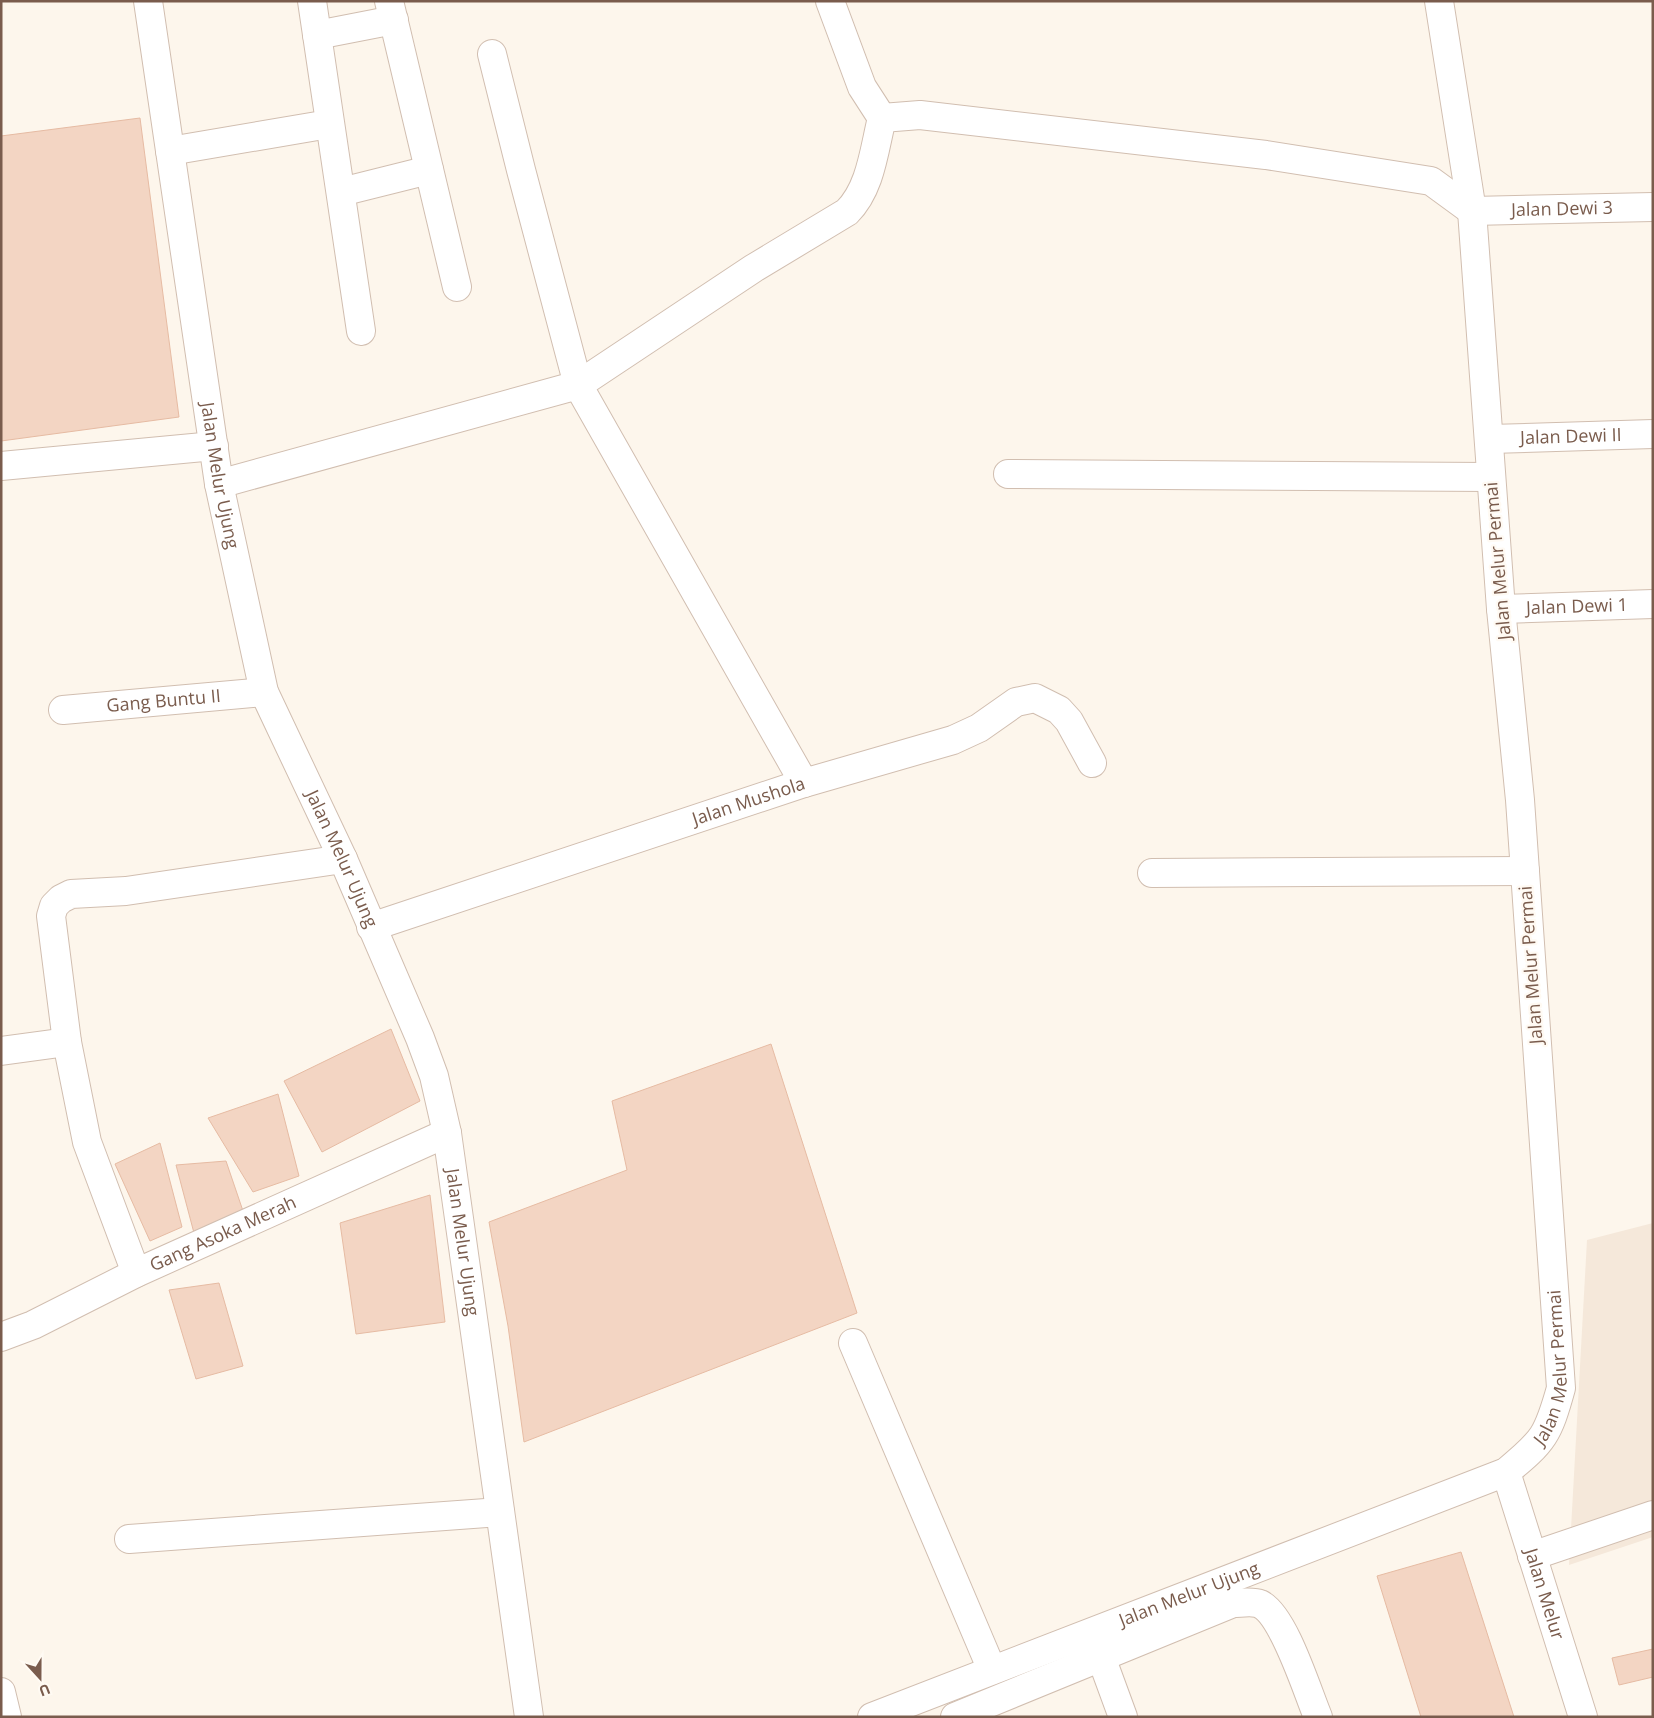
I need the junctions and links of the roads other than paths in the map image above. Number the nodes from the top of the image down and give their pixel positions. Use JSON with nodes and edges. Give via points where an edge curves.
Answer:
{"nodes":[{"id":1,"x":148,"y":1,"type":"edge"},
{"id":2,"x":312,"y":1,"type":"edge"},
{"id":3,"x":830,"y":1,"type":"edge"},
{"id":4,"x":1440,"y":1,"type":"edge"},
{"id":5,"x":391,"y":11,"type":"edge"},
{"id":6,"x":317,"y":35,"type":"junction"},
{"id":7,"x":492,"y":54,"type":"dead end"},
{"id":8,"x":882,"y":118,"type":"junction"},
{"id":9,"x":330,"y":124,"type":"junction"},
{"id":10,"x":170,"y":151,"type":"junction"},
{"id":11,"x":429,"y":170,"type":"junction"},
{"id":12,"x":341,"y":192,"type":"junction"},
{"id":13,"x":1653,"y":207,"type":"edge"},
{"id":14,"x":1472,"y":211,"type":"junction"},
{"id":15,"x":457,"y":287,"type":"dead end"},
{"id":16,"x":361,"y":331,"type":"dead end"},
{"id":17,"x":578,"y":385,"type":"junction"},
{"id":18,"x":1653,"y":434,"type":"edge"},
{"id":19,"x":1490,"y":439,"type":"junction"},
{"id":20,"x":214,"y":446,"type":"junction"},
{"id":21,"x":1,"y":466,"type":"edge"},
{"id":22,"x":1008,"y":474,"type":"dead end"},
{"id":23,"x":1491,"y":477,"type":"junction"},
{"id":24,"x":220,"y":484,"type":"junction"},
{"id":25,"x":1653,"y":604,"type":"edge"},
{"id":26,"x":1501,"y":609,"type":"junction"},
{"id":27,"x":264,"y":692,"type":"junction"},
{"id":28,"x":63,"y":710,"type":"dead end"},
{"id":29,"x":1092,"y":763,"type":"dead end"},
{"id":30,"x":804,"y":783,"type":"junction"},
{"id":31,"x":343,"y":859,"type":"junction"},
{"id":32,"x":1525,"y":871,"type":"junction"},
{"id":33,"x":1152,"y":873,"type":"dead end"},
{"id":34,"x":371,"y":927,"type":"junction"},
{"id":35,"x":67,"y":1042,"type":"junction"},
{"id":36,"x":1,"y":1051,"type":"edge"},
{"id":37,"x":447,"y":1133,"type":"junction"},
{"id":38,"x":136,"y":1273,"type":"junction"},
{"id":39,"x":1,"y":1337,"type":"edge"},
{"id":40,"x":853,"y":1343,"type":"dead end"},
{"id":41,"x":1506,"y":1472,"type":"junction"},
{"id":42,"x":500,"y":1512,"type":"junction"},
{"id":43,"x":1653,"y":1515,"type":"edge"},
{"id":44,"x":129,"y":1539,"type":"dead end"},
{"id":45,"x":1532,"y":1556,"type":"junction"},
{"id":46,"x":1102,"y":1657,"type":"junction"},
{"id":47,"x":992,"y":1670,"type":"junction"},
{"id":48,"x":1,"y":1692,"type":"edge"},
{"id":49,"x":936,"y":1705,"type":"edge"},
{"id":50,"x":7,"y":1717,"type":"edge"},
{"id":51,"x":529,"y":1717,"type":"edge"},
{"id":52,"x":872,"y":1717,"type":"edge"},
{"id":53,"x":955,"y":1717,"type":"edge"},
{"id":54,"x":1124,"y":1717,"type":"edge"},
{"id":55,"x":1318,"y":1717,"type":"edge"},
{"id":56,"x":1583,"y":1717,"type":"edge"}],
"edges":[{"from":1,"to":10,"type":"street","name":"Jalan Melur Ujung"},
{"from":2,"to":6,"type":"street"},
{"from":3,"to":8,"type":"street","via":[[862,87]]},
{"from":4,"to":14,"type":"street","name":"Jalan Melur Permai"},
{"from":5,"to":6,"type":"street"},
{"from":5,"to":11,"type":"street"},
{"from":6,"to":9,"type":"street"},
{"from":7,"to":17,"type":"street"},
{"from":8,"to":14,"type":"street","via":[[920,115],[1266,154],[1431,181]]},
{"from":8,"to":17,"type":"street","via":[[865,188],[847,212],[754,268]]},
{"from":9,"to":10,"type":"street"},
{"from":9,"to":12,"type":"street"},
{"from":10,"to":20,"type":"street","name":"Jalan Melur Ujung"},
{"from":11,"to":12,"type":"street"},
{"from":11,"to":15,"type":"street"},
{"from":12,"to":16,"type":"street"},
{"from":13,"to":14,"type":"street","name":"Jalan Dewi 3"},
{"from":14,"to":19,"type":"street","name":"Jalan Melur Permai"},
{"from":17,"to":24,"type":"street"},
{"from":17,"to":30,"type":"street"},
{"from":18,"to":19,"type":"street","name":"Jalan Dewi II"},
{"from":19,"to":23,"type":"street","name":"Jalan Melur Permai"},
{"from":20,"to":21,"type":"street"},
{"from":20,"to":24,"type":"street","name":"Jalan Melur Ujung"},
{"from":22,"to":23,"type":"street"},
{"from":23,"to":26,"type":"street","name":"Jalan Melur Permai"},
{"from":24,"to":27,"type":"street","name":"Jalan Melur Ujung"},
{"from":25,"to":26,"type":"street","name":"Jalan Dewi 1"},
{"from":26,"to":32,"type":"street","name":"Jalan Melur Permai"},
{"from":27,"to":28,"type":"street","name":"Gang Buntu II"},
{"from":27,"to":31,"type":"street","name":"Jalan Melur Ujung"},
{"from":29,"to":30,"type":"street","name":"Jalan Mushola","via":[[1069,721],[1059,710],[1035,698],[1016,702],[979,728],[953,740]]},
{"from":30,"to":34,"type":"street","name":"Jalan Mushola"},
{"from":31,"to":34,"type":"street","name":"Jalan Melur Ujung"},
{"from":31,"to":35,"type":"street","via":[[126,891],[71,894],[61,899],[51,916]]},
{"from":32,"to":33,"type":"street"},
{"from":32,"to":41,"type":"street","name":"Jalan Melur Permai","via":[[1561,1388],[1550,1426],[1535,1448]]},
{"from":34,"to":37,"type":"street","name":"Jalan Melur Ujung","via":[[420,1038],[434,1076]]},
{"from":35,"to":36,"type":"street"},
{"from":35,"to":38,"type":"street","via":[[87,1142]]},
{"from":37,"to":38,"type":"street","name":"Gang Asoka Merah"},
{"from":37,"to":42,"type":"street","name":"Jalan Melur Ujung"},
{"from":38,"to":39,"type":"street","name":"Gang Asoka Merah","via":[[33,1325]]},
{"from":40,"to":47,"type":"street"},
{"from":41,"to":45,"type":"street","name":"Jalan Melur"},
{"from":41,"to":47,"type":"street","name":"Jalan Melur Ujung"},
{"from":42,"to":44,"type":"street"},
{"from":42,"to":51,"type":"street","name":"Jalan Melur Ujung"},
{"from":43,"to":45,"type":"street"},
{"from":45,"to":56,"type":"street","name":"Jalan Melur"},
{"from":46,"to":53,"type":"street"},
{"from":46,"to":54,"type":"street"},
{"from":46,"to":55,"type":"street","via":[[1233,1603],[1258,1604],[1272,1612],[1283,1631]]},
{"from":47,"to":49,"type":"street","name":"Jalan Melur Ujung"},
{"from":48,"to":50,"type":"street"},
{"from":49,"to":52,"type":"street","name":"Jalan Melur Ujung"}]}
